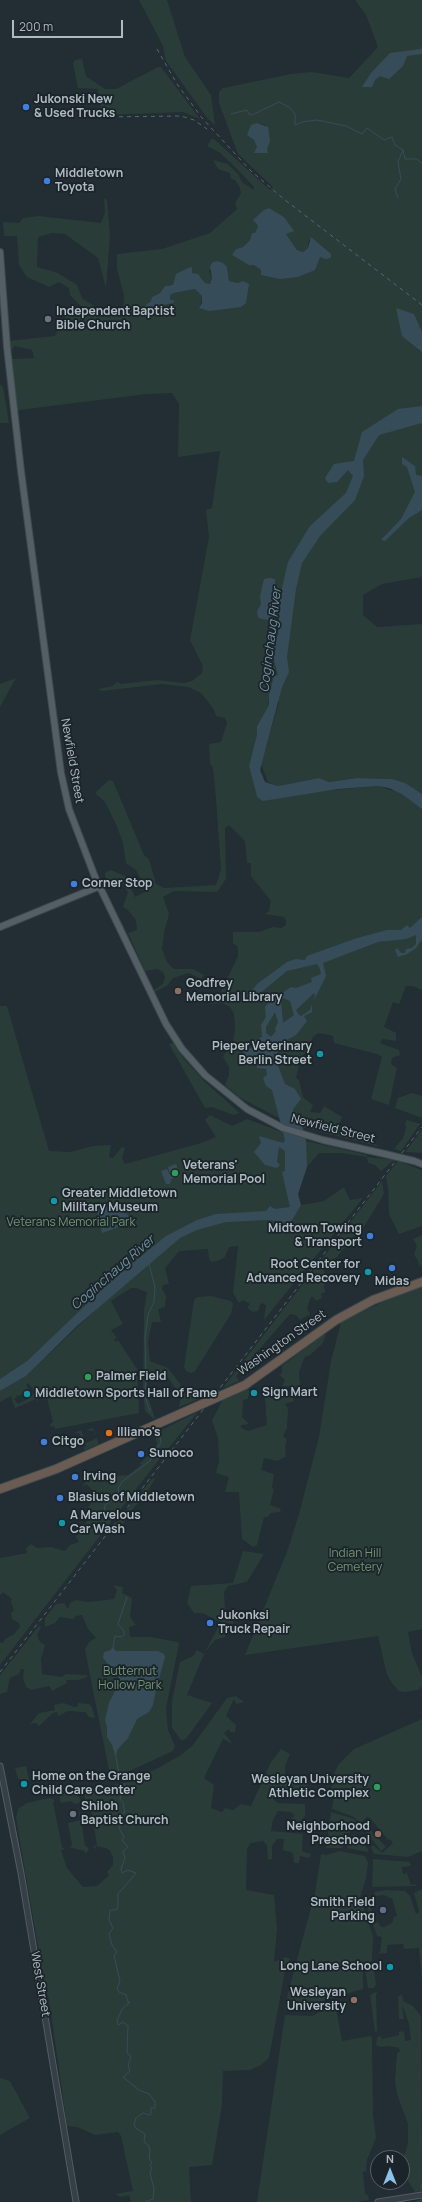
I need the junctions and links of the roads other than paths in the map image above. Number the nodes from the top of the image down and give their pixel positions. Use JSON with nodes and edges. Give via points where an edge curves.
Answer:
{"nodes":[{"id":1,"x":0,"y":252,"type":"edge"},
{"id":2,"x":100,"y":886,"type":"junction"},
{"id":3,"x":0,"y":927,"type":"edge"},
{"id":4,"x":422,"y":1164,"type":"edge"},
{"id":5,"x":422,"y":1282,"type":"edge"},
{"id":6,"x":0,"y":1488,"type":"edge"},
{"id":7,"x":0,"y":1766,"type":"edge"},
{"id":8,"x":422,"y":2195,"type":"edge"},
{"id":9,"x":76,"y":2202,"type":"edge"},
{"id":10,"x":378,"y":2202,"type":"edge"}],
"edges":[{"from":1,"to":2,"type":"main road","name":"Newfield Street","via":[[6,341],[20,472],[38,588],[61,773],[72,817]]},
{"from":2,"to":3,"type":"main road"},
{"from":2,"to":4,"type":"main road","name":"Newfield Street","bridge":true,"via":[[160,1014],[176,1041],[214,1084],[235,1101],[269,1122],[310,1137]]},
{"from":5,"to":6,"type":"highway","name":"Washington Street","via":[[377,1298],[336,1320],[245,1385],[56,1469]]},
{"from":7,"to":9,"type":"street","name":"West Street","via":[[21,1873]]},
{"from":8,"to":10,"type":"street"}]}
